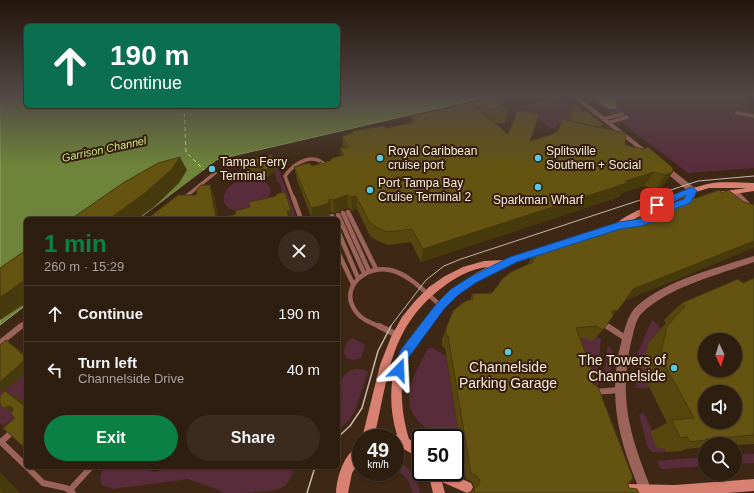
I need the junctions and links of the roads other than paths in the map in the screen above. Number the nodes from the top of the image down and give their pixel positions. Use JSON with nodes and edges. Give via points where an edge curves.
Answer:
{"nodes":[{"id":1,"x":603,"y":119,"type":"edge"},
{"id":2,"x":610,"y":119,"type":"edge"},
{"id":3,"x":620,"y":119,"type":"edge"},
{"id":4,"x":605,"y":121,"type":"junction"},
{"id":5,"x":312,"y":159,"type":"junction"},
{"id":6,"x":306,"y":160,"type":"junction"},
{"id":7,"x":317,"y":160,"type":"junction"},
{"id":8,"x":314,"y":164,"type":"edge"},
{"id":9,"x":309,"y":165,"type":"edge"},
{"id":10,"x":330,"y":172,"type":"edge"},
{"id":11,"x":215,"y":173,"type":"dead end"},
{"id":12,"x":324,"y":174,"type":"edge"},
{"id":13,"x":754,"y":185,"type":"edge"},
{"id":14,"x":692,"y":190,"type":"junction"},
{"id":15,"x":754,"y":190,"type":"edge"},
{"id":16,"x":734,"y":192,"type":"junction"},
{"id":17,"x":712,"y":198,"type":"edge"},
{"id":18,"x":180,"y":201,"type":"edge"},
{"id":19,"x":693,"y":204,"type":"edge"},
{"id":20,"x":348,"y":212,"type":"dead end"},
{"id":21,"x":671,"y":212,"type":"edge"},
{"id":22,"x":754,"y":212,"type":"edge"},
{"id":23,"x":661,"y":213,"type":"edge"},
{"id":24,"x":340,"y":214,"type":"dead end"},
{"id":25,"x":300,"y":217,"type":"edge"},
{"id":26,"x":641,"y":223,"type":"edge"},
{"id":27,"x":591,"y":235,"type":"edge"},
{"id":28,"x":340,"y":236,"type":"edge"},
{"id":29,"x":340,"y":256,"type":"edge"},
{"id":30,"x":754,"y":259,"type":"edge"},
{"id":31,"x":504,"y":263,"type":"junction"},
{"id":32,"x":376,"y":269,"type":"junction"},
{"id":33,"x":367,"y":272,"type":"junction"},
{"id":34,"x":358,"y":278,"type":"junction"},
{"id":35,"x":353,"y":284,"type":"junction"},
{"id":36,"x":427,"y":295,"type":"junction"},
{"id":37,"x":441,"y":306,"type":"junction"},
{"id":38,"x":24,"y":324,"type":"edge"},
{"id":39,"x":605,"y":325,"type":"edge"},
{"id":40,"x":397,"y":334,"type":"junction"},
{"id":41,"x":627,"y":339,"type":"junction"},
{"id":42,"x":0,"y":343,"type":"edge"},
{"id":43,"x":619,"y":390,"type":"junction"},
{"id":44,"x":586,"y":392,"type":"edge"},
{"id":45,"x":18,"y":427,"type":"edge"},
{"id":46,"x":370,"y":429,"type":"edge"},
{"id":47,"x":399,"y":429,"type":"edge"},
{"id":48,"x":0,"y":441,"type":"edge"},
{"id":49,"x":352,"y":462,"type":"edge"},
{"id":50,"x":24,"y":465,"type":"edge"},
{"id":51,"x":28,"y":469,"type":"edge"},
{"id":52,"x":89,"y":469,"type":"edge"},
{"id":53,"x":437,"y":481,"type":"edge"},
{"id":54,"x":455,"y":481,"type":"edge"},
{"id":55,"x":467,"y":486,"type":"dead end"},
{"id":56,"x":747,"y":488,"type":"edge"},
{"id":57,"x":620,"y":490,"type":"edge"},
{"id":58,"x":72,"y":491,"type":"edge"},
{"id":59,"x":342,"y":493,"type":"edge"},
{"id":60,"x":439,"y":493,"type":"edge"},
{"id":61,"x":647,"y":493,"type":"edge"}],
"edges":[{"from":1,"to":4,"type":"street"},
{"from":2,"to":4,"type":"lane"},
{"from":3,"to":4,"type":"lane"},
{"from":4,"to":14,"type":"street"},
{"from":5,"to":6,"type":"lane"},
{"from":5,"to":7,"type":"lane"},
{"from":5,"to":8,"type":"lane"},
{"from":6,"to":9,"type":"lane"},
{"from":6,"to":25,"type":"lane","via":[[296,164],[285,176]]},
{"from":7,"to":10,"type":"lane","via":[[325,163]]},
{"from":7,"to":12,"type":"lane"},
{"from":11,"to":18,"type":"lane"},
{"from":13,"to":14,"type":"main road","via":[[709,186]]},
{"from":14,"to":23,"type":"main road","via":[[687,201]]},
{"from":14,"to":26,"type":"main road","via":[[633,216],[616,227]]},
{"from":15,"to":16,"type":"main road"},
{"from":16,"to":17,"type":"main road"},
{"from":16,"to":22,"type":"street"},
{"from":19,"to":21,"type":"main road"},
{"from":20,"to":32,"type":"lane"},
{"from":24,"to":33,"type":"lane"},
{"from":27,"to":31,"type":"main road"},
{"from":28,"to":34,"type":"lane"},
{"from":29,"to":35,"type":"lane"},
{"from":30,"to":41,"type":"street","via":[[675,288],[651,300],[636,313]]},
{"from":31,"to":36,"type":"main road","via":[[490,262],[456,274],[439,283]]},
{"from":31,"to":37,"type":"main road","via":[[459,288]]},
{"from":32,"to":33,"type":"lane"},
{"from":32,"to":36,"type":"lane","via":[[393,270],[402,274]]},
{"from":33,"to":34,"type":"lane"},
{"from":34,"to":35,"type":"lane"},
{"from":35,"to":40,"type":"lane","via":[[349,297],[357,314]]},
{"from":36,"to":37,"type":"lane"},
{"from":36,"to":40,"type":"main road"},
{"from":37,"to":47,"type":"main road","via":[[401,361],[396,387]]},
{"from":38,"to":42,"type":"lane"},
{"from":39,"to":41,"type":"lane"},
{"from":40,"to":46,"type":"main road","via":[[381,379]]},
{"from":41,"to":43,"type":"street"},
{"from":43,"to":44,"type":"lane"},
{"from":43,"to":61,"type":"street","via":[[629,447]]},
{"from":45,"to":48,"type":"lane"},
{"from":48,"to":50,"type":"lane"},
{"from":49,"to":59,"type":"main road","via":[[344,478]]},
{"from":51,"to":58,"type":"lane","via":[[44,483]]},
{"from":52,"to":58,"type":"lane"},
{"from":53,"to":60,"type":"main road"},
{"from":54,"to":55,"type":"main road"},
{"from":56,"to":61,"type":"main road"},
{"from":57,"to":61,"type":"main road"}]}
